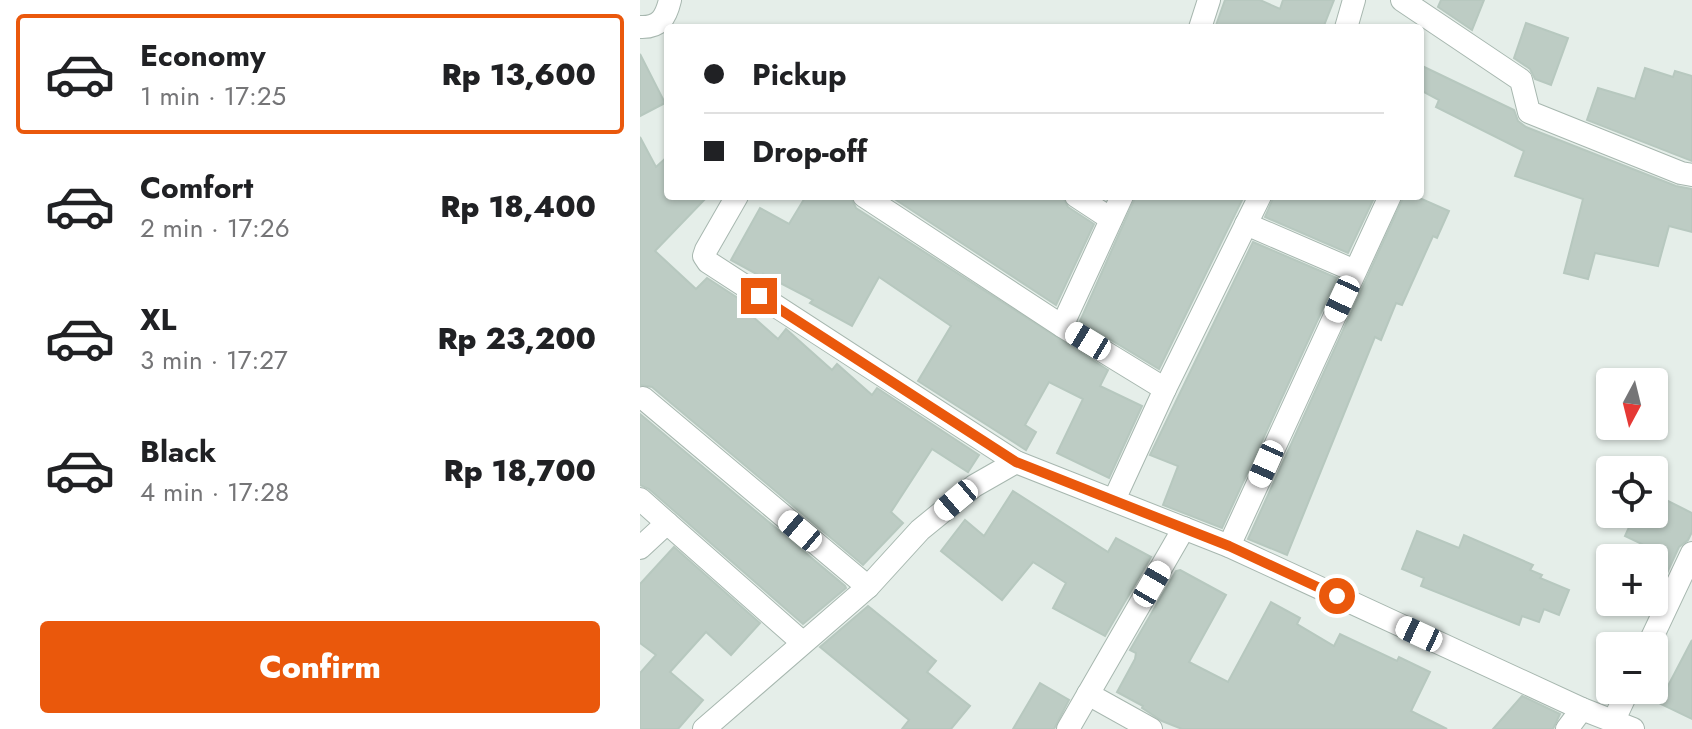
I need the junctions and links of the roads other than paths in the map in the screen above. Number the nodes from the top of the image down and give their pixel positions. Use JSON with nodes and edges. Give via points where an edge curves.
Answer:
{"nodes":[{"id":1,"x":670,"y":0,"type":"edge"},
{"id":2,"x":1209,"y":0,"type":"edge"},
{"id":3,"x":1354,"y":0,"type":"edge"},
{"id":4,"x":1402,"y":0,"type":"edge"},
{"id":5,"x":1201,"y":24,"type":"edge"},
{"id":6,"x":1347,"y":24,"type":"edge"},
{"id":7,"x":640,"y":27,"type":"edge"},
{"id":8,"x":1692,"y":175,"type":"edge"},
{"id":9,"x":735,"y":200,"type":"edge"},
{"id":10,"x":870,"y":200,"type":"edge"},
{"id":11,"x":1082,"y":200,"type":"edge"},
{"id":12,"x":1120,"y":200,"type":"edge"},
{"id":13,"x":1258,"y":200,"type":"edge"},
{"id":14,"x":1388,"y":200,"type":"edge"},
{"id":15,"x":1111,"y":219,"type":"junction"},
{"id":16,"x":1246,"y":224,"type":"junction"},
{"id":17,"x":1355,"y":271,"type":"junction"},
{"id":18,"x":1062,"y":326,"type":"junction"},
{"id":19,"x":1165,"y":389,"type":"junction"},
{"id":20,"x":643,"y":398,"type":"dead end"},
{"id":21,"x":1016,"y":462,"type":"junction"},
{"id":22,"x":640,"y":499,"type":"edge"},
{"id":23,"x":1114,"y":500,"type":"junction"},
{"id":24,"x":667,"y":523,"type":"junction"},
{"id":25,"x":1184,"y":528,"type":"junction"},
{"id":26,"x":1229,"y":546,"type":"junction"},
{"id":27,"x":640,"y":548,"type":"edge"},
{"id":28,"x":1692,"y":553,"type":"edge"},
{"id":29,"x":868,"y":587,"type":"junction"},
{"id":30,"x":1655,"y":632,"type":"edge"},
{"id":31,"x":802,"y":642,"type":"junction"},
{"id":32,"x":1088,"y":694,"type":"junction"},
{"id":33,"x":1626,"y":704,"type":"edge"},
{"id":34,"x":1582,"y":709,"type":"junction"},
{"id":35,"x":1624,"y":724,"type":"edge"},
{"id":36,"x":704,"y":729,"type":"edge"},
{"id":37,"x":1068,"y":729,"type":"edge"},
{"id":38,"x":1151,"y":729,"type":"edge"},
{"id":39,"x":1567,"y":729,"type":"edge"}],
"edges":[{"from":1,"to":7,"type":"street","via":[[659,24]]},
{"from":2,"to":5,"type":"street"},
{"from":3,"to":6,"type":"street"},
{"from":4,"to":8,"type":"street","via":[[1521,80],[1529,112]]},
{"from":9,"to":21,"type":"street","via":[[706,250],[708,262]]},
{"from":10,"to":18,"type":"street"},
{"from":11,"to":15,"type":"street"},
{"from":12,"to":15,"type":"street"},
{"from":13,"to":16,"type":"street"},
{"from":14,"to":17,"type":"street"},
{"from":15,"to":18,"type":"street"},
{"from":16,"to":17,"type":"street"},
{"from":16,"to":19,"type":"street"},
{"from":17,"to":26,"type":"street"},
{"from":18,"to":19,"type":"street"},
{"from":19,"to":23,"type":"street"},
{"from":20,"to":29,"type":"street"},
{"from":21,"to":23,"type":"street"},
{"from":21,"to":29,"type":"street","via":[[974,486],[920,530]]},
{"from":22,"to":24,"type":"street"},
{"from":23,"to":25,"type":"street"},
{"from":24,"to":27,"type":"street"},
{"from":24,"to":31,"type":"street"},
{"from":25,"to":26,"type":"street"},
{"from":25,"to":32,"type":"street"},
{"from":26,"to":34,"type":"street"},
{"from":28,"to":30,"type":"street"},
{"from":29,"to":31,"type":"street"},
{"from":31,"to":36,"type":"street"},
{"from":32,"to":37,"type":"street"},
{"from":32,"to":38,"type":"street"},
{"from":33,"to":35,"type":"street"},
{"from":34,"to":35,"type":"street"},
{"from":34,"to":39,"type":"street"}]}
